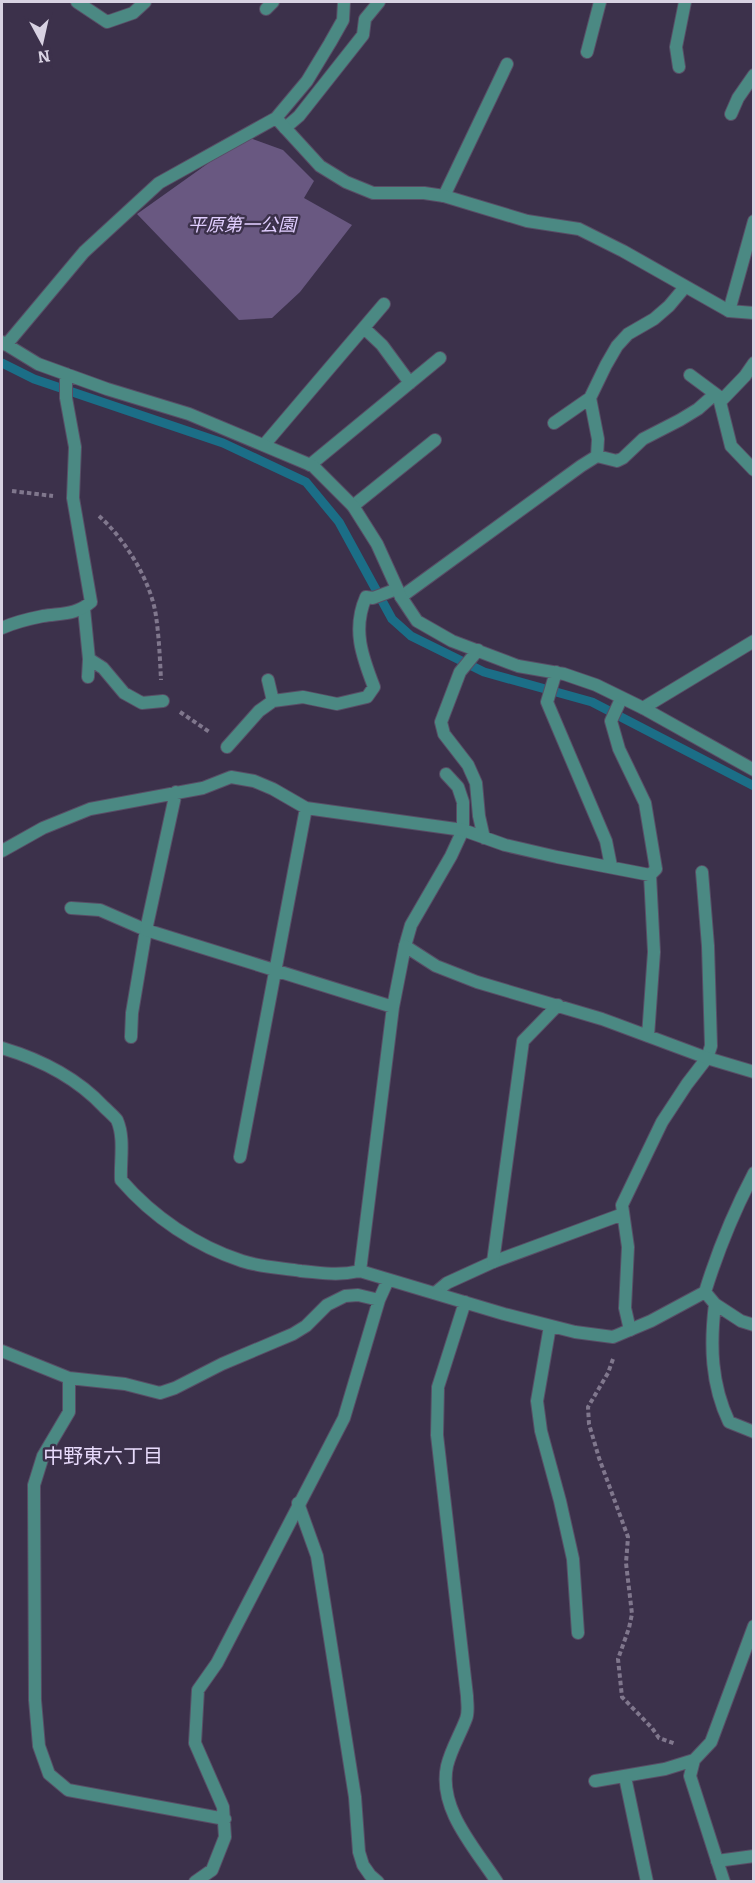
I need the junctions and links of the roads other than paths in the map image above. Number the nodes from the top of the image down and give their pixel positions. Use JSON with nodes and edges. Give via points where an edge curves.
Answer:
{"nodes":[{"id":1,"x":77,"y":2,"type":"edge"},
{"id":2,"x":145,"y":2,"type":"edge"},
{"id":3,"x":344,"y":2,"type":"edge"},
{"id":4,"x":379,"y":2,"type":"edge"},
{"id":5,"x":600,"y":2,"type":"edge"},
{"id":6,"x":685,"y":2,"type":"edge"},
{"id":7,"x":587,"y":52,"type":"dead end"},
{"id":8,"x":507,"y":64,"type":"dead end"},
{"id":9,"x":679,"y":67,"type":"dead end"},
{"id":10,"x":753,"y":75,"type":"edge"},
{"id":11,"x":731,"y":114,"type":"dead end"},
{"id":12,"x":276,"y":118,"type":"junction"},
{"id":13,"x":285,"y":128,"type":"junction"},
{"id":14,"x":444,"y":196,"type":"junction"},
{"id":15,"x":753,"y":222,"type":"edge"},
{"id":16,"x":685,"y":287,"type":"junction"},
{"id":17,"x":384,"y":304,"type":"dead end"},
{"id":18,"x":729,"y":311,"type":"junction"},
{"id":19,"x":753,"y":314,"type":"edge"},
{"id":20,"x":364,"y":328,"type":"junction"},
{"id":21,"x":4,"y":344,"type":"edge"},
{"id":22,"x":440,"y":358,"type":"dead end"},
{"id":23,"x":753,"y":363,"type":"edge"},
{"id":24,"x":690,"y":375,"type":"dead end"},
{"id":25,"x":66,"y":378,"type":"junction"},
{"id":26,"x":410,"y":383,"type":"junction"},
{"id":27,"x":719,"y":396,"type":"junction"},
{"id":28,"x":590,"y":398,"type":"junction"},
{"id":29,"x":554,"y":423,"type":"dead end"},
{"id":30,"x":435,"y":440,"type":"dead end"},
{"id":31,"x":264,"y":445,"type":"junction"},
{"id":32,"x":597,"y":456,"type":"junction"},
{"id":33,"x":310,"y":465,"type":"junction"},
{"id":34,"x":753,"y":470,"type":"edge"},
{"id":35,"x":353,"y":506,"type":"junction"},
{"id":36,"x":395,"y":593,"type":"junction"},
{"id":37,"x":84,"y":609,"type":"junction"},
{"id":38,"x":2,"y":628,"type":"edge"},
{"id":39,"x":753,"y":641,"type":"edge"},
{"id":40,"x":476,"y":654,"type":"junction"},
{"id":41,"x":89,"y":659,"type":"junction"},
{"id":42,"x":88,"y":677,"type":"dead end"},
{"id":43,"x":554,"y":678,"type":"junction"},
{"id":44,"x":268,"y":680,"type":"dead end"},
{"id":45,"x":621,"y":699,"type":"junction"},
{"id":46,"x":163,"y":701,"type":"road end"},
{"id":47,"x":273,"y":701,"type":"junction"},
{"id":48,"x":643,"y":708,"type":"junction"},
{"id":49,"x":227,"y":747,"type":"road end"},
{"id":50,"x":753,"y":770,"type":"edge"},
{"id":51,"x":446,"y":774,"type":"dead end"},
{"id":52,"x":176,"y":792,"type":"junction"},
{"id":53,"x":306,"y":808,"type":"junction"},
{"id":54,"x":463,"y":830,"type":"junction"},
{"id":55,"x":484,"y":838,"type":"junction"},
{"id":56,"x":2,"y":851,"type":"edge"},
{"id":57,"x":611,"y":866,"type":"junction"},
{"id":58,"x":702,"y":872,"type":"dead end"},
{"id":59,"x":650,"y":875,"type":"junction"},
{"id":60,"x":71,"y":908,"type":"dead end"},
{"id":61,"x":146,"y":930,"type":"junction"},
{"id":62,"x":405,"y":946,"type":"junction"},
{"id":63,"x":275,"y":970,"type":"junction"},
{"id":64,"x":558,"y":1005,"type":"junction"},
{"id":65,"x":393,"y":1007,"type":"junction"},
{"id":66,"x":648,"y":1036,"type":"junction"},
{"id":67,"x":131,"y":1037,"type":"dead end"},
{"id":68,"x":2,"y":1048,"type":"edge"},
{"id":69,"x":707,"y":1058,"type":"junction"},
{"id":70,"x":753,"y":1072,"type":"edge"},
{"id":71,"x":240,"y":1157,"type":"dead end"},
{"id":72,"x":753,"y":1173,"type":"edge"},
{"id":73,"x":623,"y":1214,"type":"junction"},
{"id":74,"x":493,"y":1262,"type":"junction"},
{"id":75,"x":360,"y":1271,"type":"junction"},
{"id":76,"x":388,"y":1280,"type":"junction"},
{"id":77,"x":705,"y":1292,"type":"junction"},
{"id":78,"x":435,"y":1293,"type":"junction"},
{"id":79,"x":379,"y":1300,"type":"junction"},
{"id":80,"x":465,"y":1302,"type":"junction"},
{"id":81,"x":715,"y":1304,"type":"junction"},
{"id":82,"x":753,"y":1324,"type":"edge"},
{"id":83,"x":550,"y":1326,"type":"junction"},
{"id":84,"x":630,"y":1330,"type":"junction"},
{"id":85,"x":2,"y":1350,"type":"edge"},
{"id":86,"x":69,"y":1378,"type":"junction"},
{"id":87,"x":753,"y":1432,"type":"edge"},
{"id":88,"x":298,"y":1503,"type":"junction"},
{"id":89,"x":753,"y":1626,"type":"edge"},
{"id":90,"x":579,"y":1633,"type":"dead end"},
{"id":91,"x":693,"y":1760,"type":"junction"},
{"id":92,"x":625,"y":1777,"type":"junction"},
{"id":93,"x":595,"y":1781,"type":"dead end"},
{"id":94,"x":225,"y":1819,"type":"junction"},
{"id":95,"x":753,"y":1856,"type":"edge"},
{"id":96,"x":717,"y":1861,"type":"junction"},
{"id":97,"x":195,"y":1881,"type":"edge"},
{"id":98,"x":378,"y":1881,"type":"edge"},
{"id":99,"x":497,"y":1881,"type":"edge"},
{"id":100,"x":647,"y":1881,"type":"edge"},
{"id":101,"x":724,"y":1881,"type":"edge"}],
"edges":[{"from":1,"to":2,"type":"street","via":[[107,22],[133,13]]},
{"from":3,"to":12,"type":"street","via":[[343,20],[330,43],[307,81]]},
{"from":4,"to":13,"type":"street","via":[[365,19],[363,35],[299,116]]},
{"from":5,"to":7,"type":"street"},
{"from":6,"to":9,"type":"street","via":[[676,47]]},
{"from":8,"to":14,"type":"street"},
{"from":10,"to":11,"type":"street"},
{"from":12,"to":13,"type":"street"},
{"from":12,"to":21,"type":"street","via":[[159,183],[84,252]]},
{"from":13,"to":14,"type":"street","via":[[320,166],[346,182],[374,193]]},
{"from":14,"to":16,"type":"street","via":[[527,221],[579,229]]},
{"from":15,"to":18,"type":"street"},
{"from":16,"to":18,"type":"street"},
{"from":16,"to":28,"type":"street","via":[[669,306],[617,346]]},
{"from":17,"to":20,"type":"street"},
{"from":18,"to":19,"type":"street"},
{"from":20,"to":26,"type":"street"},
{"from":20,"to":31,"type":"street"},
{"from":21,"to":25,"type":"street"},
{"from":22,"to":26,"type":"street"},
{"from":23,"to":27,"type":"street","via":[[745,376]]},
{"from":24,"to":27,"type":"street"},
{"from":25,"to":31,"type":"street","via":[[189,414]]},
{"from":25,"to":37,"type":"street","via":[[75,447],[73,498],[91,602]]},
{"from":26,"to":33,"type":"street"},
{"from":27,"to":32,"type":"street","via":[[643,439],[617,461]]},
{"from":27,"to":34,"type":"street","via":[[731,446]]},
{"from":28,"to":29,"type":"street"},
{"from":28,"to":32,"type":"street","via":[[598,439]]},
{"from":30,"to":35,"type":"street"},
{"from":31,"to":33,"type":"street"},
{"from":32,"to":36,"type":"street"},
{"from":33,"to":35,"type":"street"},
{"from":35,"to":36,"type":"street","via":[[377,544]]},
{"from":36,"to":40,"type":"street","via":[[417,621]]},
{"from":36,"to":47,"type":"street","via":[[366,597],[359,613],[360,646],[374,687],[368,697],[337,704],[303,697]]},
{"from":37,"to":38,"type":"street","via":[[16,621]]},
{"from":37,"to":41,"type":"street"},
{"from":39,"to":48,"type":"street"},
{"from":40,"to":43,"type":"street"},
{"from":40,"to":55,"type":"street","via":[[460,672],[441,722],[444,734],[468,765],[476,783]]},
{"from":41,"to":42,"type":"street"},
{"from":41,"to":46,"type":"street","via":[[103,668],[124,693],[142,703]]},
{"from":43,"to":45,"type":"street","via":[[596,685]]},
{"from":43,"to":57,"type":"street","via":[[547,702],[606,841]]},
{"from":44,"to":47,"type":"street"},
{"from":45,"to":48,"type":"street"},
{"from":45,"to":59,"type":"street","via":[[611,721],[619,749],[645,803],[656,869]]},
{"from":47,"to":49,"type":"street"},
{"from":48,"to":50,"type":"street"},
{"from":51,"to":54,"type":"street","via":[[463,802]]},
{"from":52,"to":53,"type":"street","via":[[203,788],[231,777],[254,781]]},
{"from":52,"to":56,"type":"street","via":[[90,809],[43,828]]},
{"from":52,"to":61,"type":"street"},
{"from":53,"to":54,"type":"street"},
{"from":53,"to":63,"type":"street"},
{"from":54,"to":55,"type":"street"},
{"from":54,"to":62,"type":"street","via":[[411,925]]},
{"from":55,"to":57,"type":"street"},
{"from":57,"to":59,"type":"street"},
{"from":58,"to":69,"type":"street","via":[[711,1046]]},
{"from":59,"to":66,"type":"street","via":[[654,952]]},
{"from":60,"to":61,"type":"street","via":[[100,910]]},
{"from":61,"to":63,"type":"street"},
{"from":61,"to":67,"type":"street"},
{"from":62,"to":64,"type":"street","via":[[436,966],[477,982]]},
{"from":62,"to":65,"type":"street"},
{"from":63,"to":65,"type":"street"},
{"from":63,"to":71,"type":"street"},
{"from":64,"to":66,"type":"street"},
{"from":64,"to":74,"type":"street","via":[[523,1041]]},
{"from":65,"to":75,"type":"street"},
{"from":66,"to":69,"type":"street"},
{"from":68,"to":75,"type":"street","via":[[81,1085],[99,1101],[117,1120],[122,1141],[122,1180],[158,1215],[194,1241],[244,1262],[341,1275]]},
{"from":69,"to":70,"type":"street"},
{"from":69,"to":73,"type":"street","via":[[662,1122],[622,1205]]},
{"from":72,"to":77,"type":"street","via":[[728,1226]]},
{"from":73,"to":74,"type":"street"},
{"from":73,"to":84,"type":"street","via":[[628,1247],[625,1308]]},
{"from":74,"to":78,"type":"street","via":[[447,1283]]},
{"from":75,"to":76,"type":"street"},
{"from":76,"to":78,"type":"street"},
{"from":76,"to":79,"type":"street"},
{"from":77,"to":81,"type":"street"},
{"from":77,"to":84,"type":"street"},
{"from":78,"to":80,"type":"street"},
{"from":79,"to":86,"type":"street","via":[[345,1296],[327,1305],[293,1334],[160,1393],[125,1384]]},
{"from":79,"to":88,"type":"street","via":[[344,1418]]},
{"from":80,"to":83,"type":"street"},
{"from":80,"to":99,"type":"street","via":[[438,1387],[437,1435],[467,1696],[467,1717],[447,1767],[446,1795],[454,1816]]},
{"from":81,"to":82,"type":"street"},
{"from":81,"to":87,"type":"street","via":[[711,1336],[720,1402],[729,1422]]},
{"from":83,"to":84,"type":"street","via":[[613,1337]]},
{"from":83,"to":90,"type":"street","via":[[537,1401],[573,1559]]},
{"from":85,"to":86,"type":"street"},
{"from":86,"to":94,"type":"street","via":[[69,1412],[43,1456],[34,1485],[35,1700],[39,1746],[49,1774],[68,1790]]},
{"from":88,"to":94,"type":"street","via":[[217,1663],[198,1690],[195,1743],[224,1807]]},
{"from":88,"to":98,"type":"street","via":[[317,1556],[355,1797],[359,1851],[363,1864]]},
{"from":89,"to":91,"type":"street","via":[[711,1742]]},
{"from":91,"to":92,"type":"street"},
{"from":91,"to":96,"type":"street","via":[[690,1776]]},
{"from":92,"to":93,"type":"street"},
{"from":92,"to":100,"type":"street"},
{"from":94,"to":97,"type":"street","via":[[225,1837],[212,1870]]},
{"from":95,"to":96,"type":"street"},
{"from":96,"to":101,"type":"street"}]}
